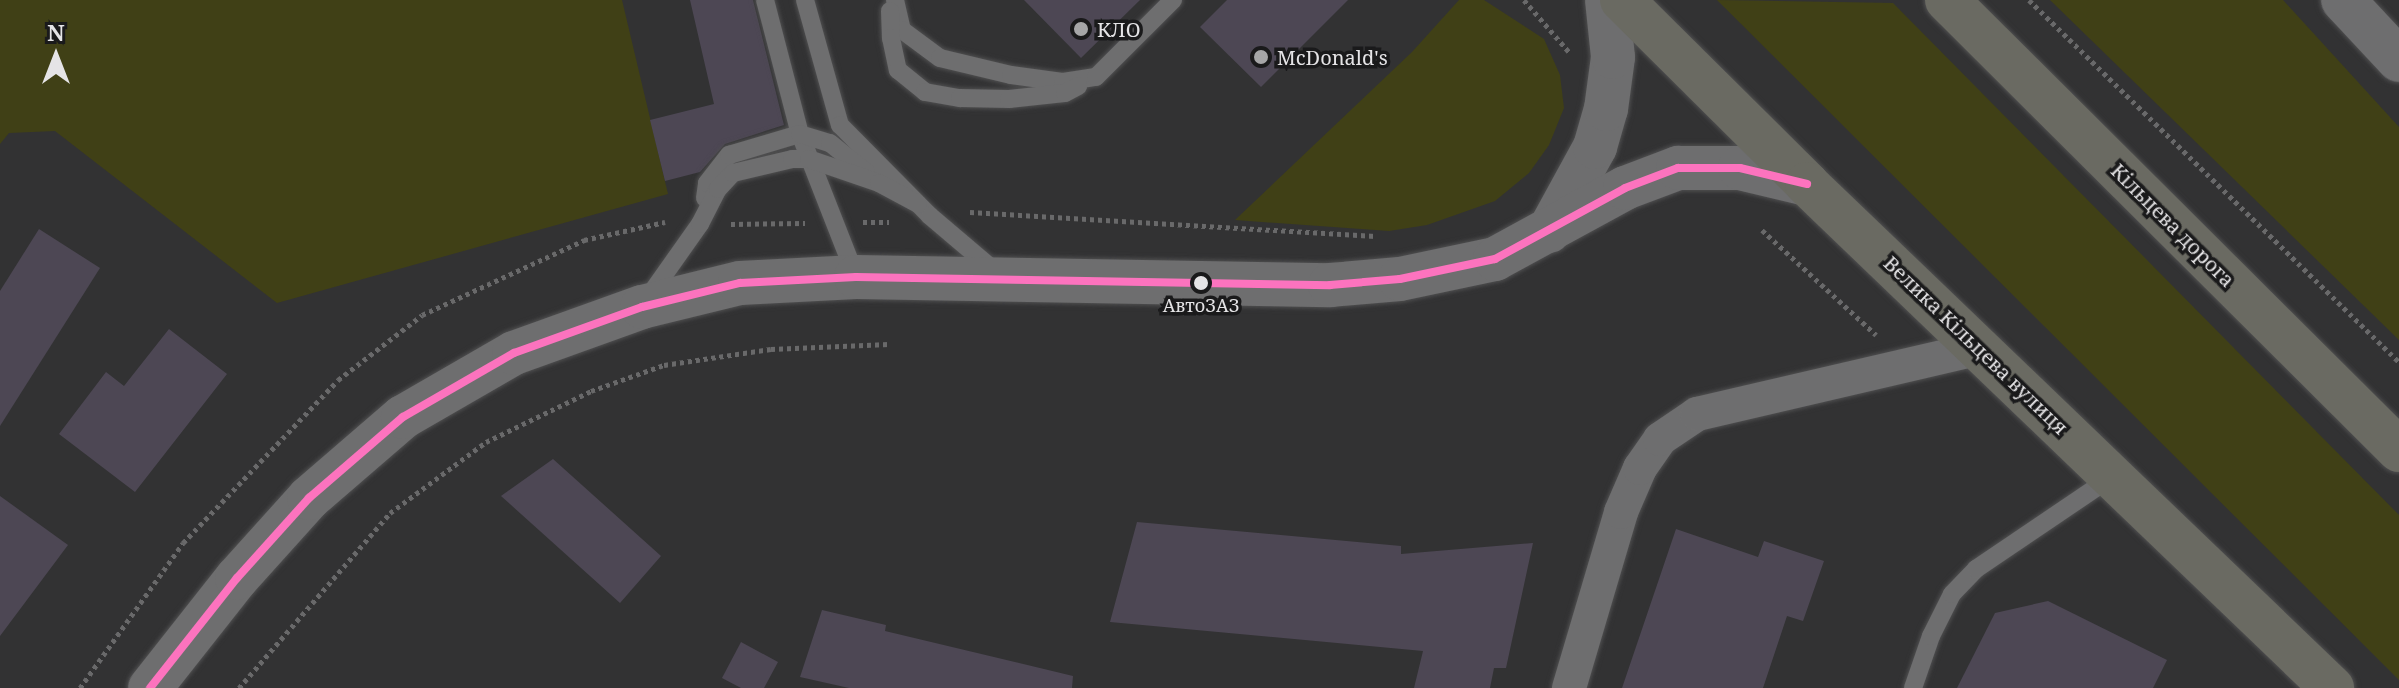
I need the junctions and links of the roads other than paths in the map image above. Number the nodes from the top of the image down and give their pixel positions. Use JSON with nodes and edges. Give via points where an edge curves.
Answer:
{"nodes":[{"id":1,"x":765,"y":0,"type":"edge"},
{"id":2,"x":805,"y":0,"type":"edge"},
{"id":3,"x":892,"y":0,"type":"edge"},
{"id":4,"x":1173,"y":0,"type":"edge"},
{"id":5,"x":1607,"y":0,"type":"edge"},
{"id":6,"x":1622,"y":0,"type":"edge"},
{"id":7,"x":1947,"y":0,"type":"edge"},
{"id":8,"x":2343,"y":0,"type":"edge"},
{"id":9,"x":2399,"y":60,"type":"edge"},
{"id":10,"x":1096,"y":77,"type":"junction"},
{"id":11,"x":800,"y":134,"type":"junction"},
{"id":12,"x":809,"y":159,"type":"junction"},
{"id":13,"x":879,"y":183,"type":"junction"},
{"id":14,"x":1807,"y":184,"type":"junction"},
{"id":15,"x":924,"y":210,"type":"junction"},
{"id":16,"x":700,"y":224,"type":"junction"},
{"id":17,"x":1549,"y":232,"type":"junction"},
{"id":18,"x":856,"y":277,"type":"junction"},
{"id":19,"x":1001,"y":277,"type":"junction"},
{"id":20,"x":642,"y":307,"type":"junction"},
{"id":21,"x":1981,"y":348,"type":"junction"},
{"id":22,"x":2399,"y":450,"type":"edge"},
{"id":23,"x":2114,"y":476,"type":"junction"},
{"id":24,"x":150,"y":688,"type":"edge"},
{"id":25,"x":1569,"y":688,"type":"edge"},
{"id":26,"x":1913,"y":688,"type":"edge"},
{"id":27,"x":2332,"y":688,"type":"edge"}],
"edges":[{"from":1,"to":11,"type":"lane"},
{"from":2,"to":15,"type":"lane","via":[[840,125]]},
{"from":3,"to":10,"type":"lane","via":[[902,30],[940,58],[1063,82]]},
{"from":3,"to":10,"type":"lane","via":[[891,38],[898,70],[925,92],[1009,99],[1065,93]]},
{"from":4,"to":10,"type":"lane"},
{"from":5,"to":17,"type":"main road","via":[[1613,57],[1606,109],[1595,147]]},
{"from":6,"to":14,"type":"highway","name":"Велика Кільцева вулиця"},
{"from":7,"to":22,"type":"highway","name":"Кільцева дорога"},
{"from":8,"to":9,"type":"main road"},
{"from":11,"to":12,"type":"lane"},
{"from":11,"to":13,"type":"lane","via":[[830,143]]},
{"from":11,"to":16,"type":"lane","via":[[729,155],[707,183]]},
{"from":12,"to":13,"type":"lane"},
{"from":12,"to":16,"type":"lane","via":[[733,173]]},
{"from":12,"to":18,"type":"lane"},
{"from":13,"to":15,"type":"lane"},
{"from":14,"to":17,"type":"main road","via":[[1740,168],[1678,168],[1625,188]]},
{"from":14,"to":21,"type":"highway","name":"Велика Кільцева вулиця"},
{"from":15,"to":19,"type":"lane"},
{"from":16,"to":20,"type":"lane"},
{"from":17,"to":19,"type":"main road","via":[[1495,259],[1450,270],[1330,285]]},
{"from":18,"to":19,"type":"main road"},
{"from":18,"to":20,"type":"main road","via":[[740,283]]},
{"from":20,"to":24,"type":"main road","via":[[514,353],[403,417],[309,498]]},
{"from":21,"to":23,"type":"highway","name":"Велика Кільцева вулиця"},
{"from":21,"to":25,"type":"street","via":[[1697,414],[1660,439],[1621,512]]},
{"from":23,"to":26,"type":"lane","via":[[1976,569],[1952,594]]},
{"from":23,"to":27,"type":"highway","name":"Велика Кільцева вулиця"}]}
